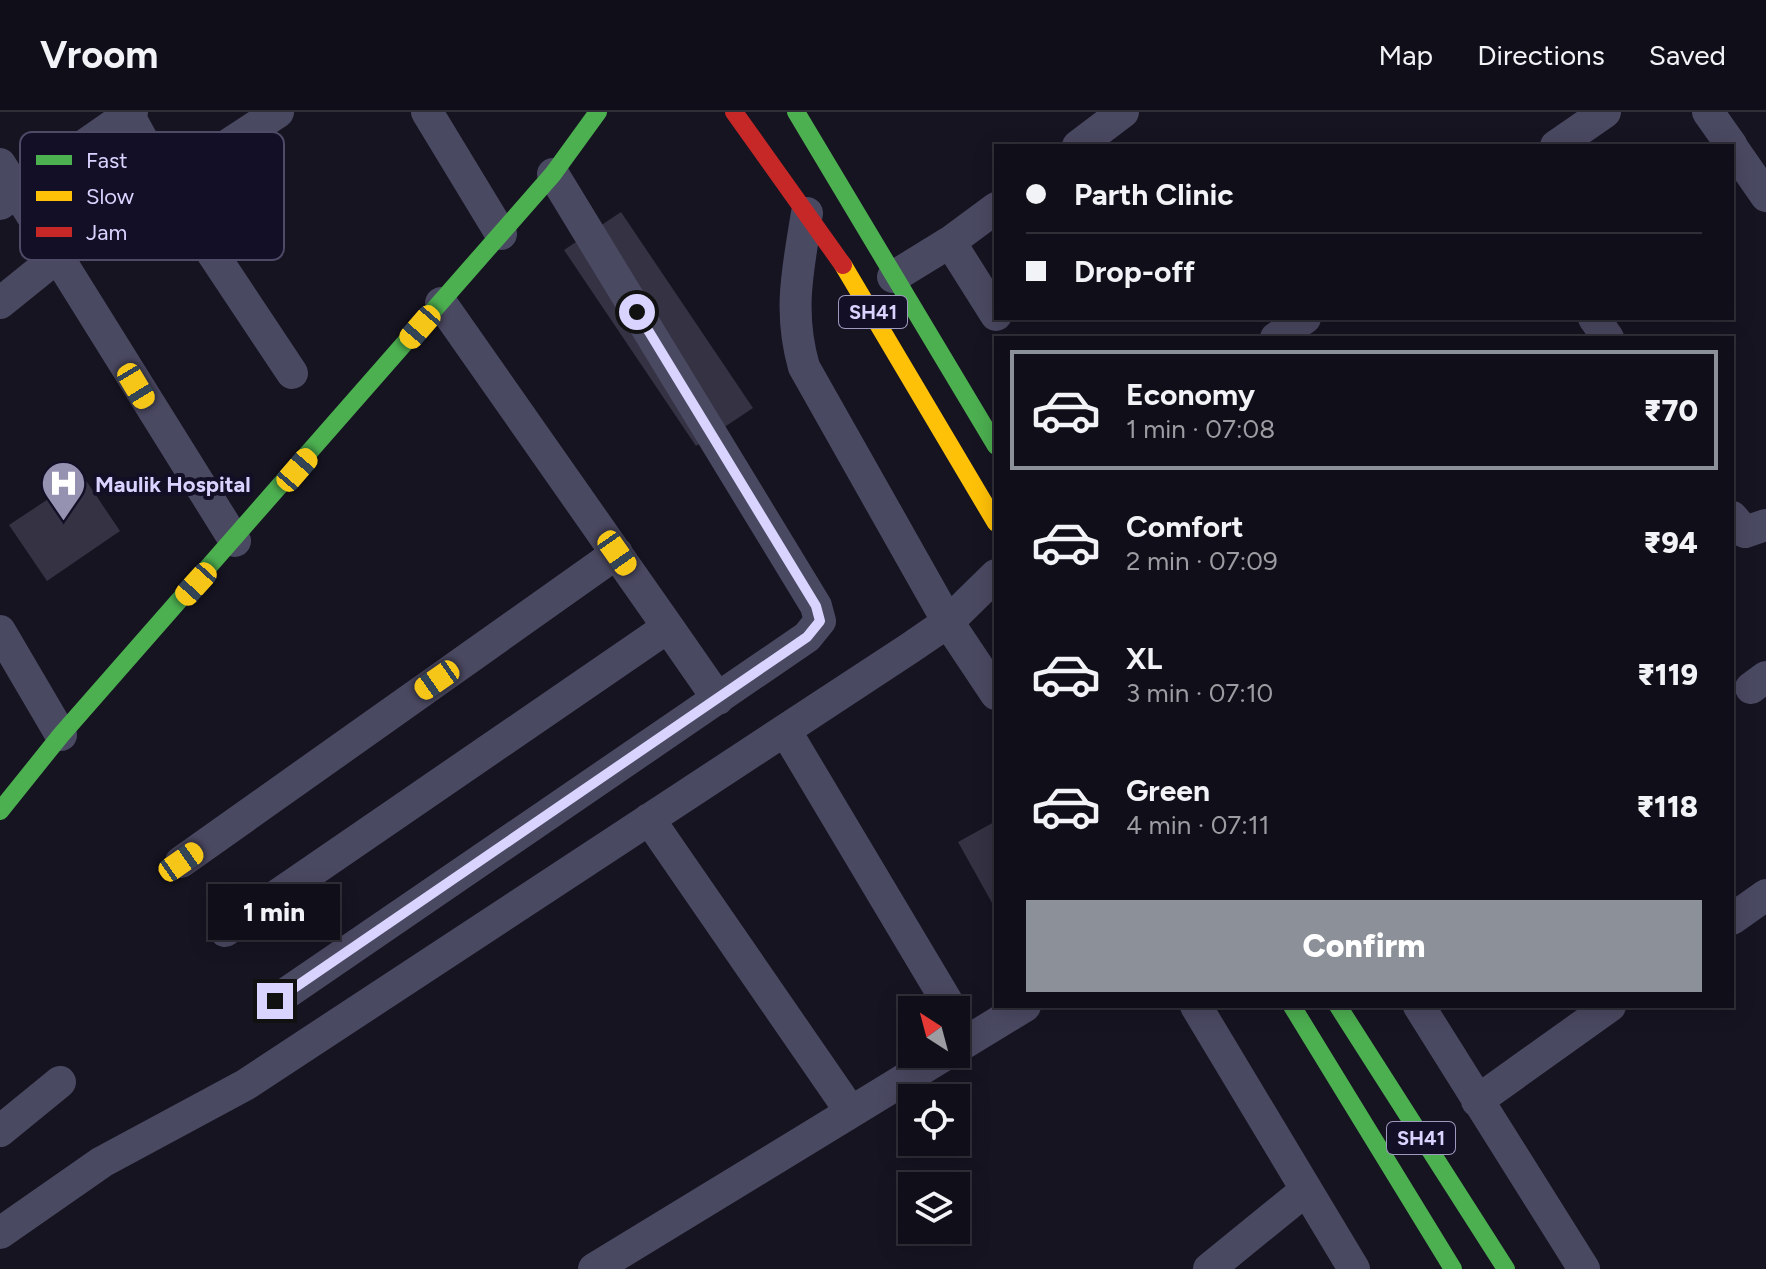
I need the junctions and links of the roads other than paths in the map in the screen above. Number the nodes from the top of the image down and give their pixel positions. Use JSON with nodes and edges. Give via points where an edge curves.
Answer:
{"nodes":[{"id":1,"x":278,"y":112,"type":"edge"},
{"id":2,"x":427,"y":112,"type":"edge"},
{"id":3,"x":598,"y":112,"type":"edge"},
{"id":4,"x":734,"y":112,"type":"edge"},
{"id":5,"x":796,"y":112,"type":"edge"},
{"id":6,"x":1123,"y":112,"type":"edge"},
{"id":7,"x":1605,"y":112,"type":"edge"},
{"id":8,"x":1708,"y":112,"type":"edge"},
{"id":9,"x":129,"y":113,"type":"edge"},
{"id":10,"x":102,"y":132,"type":"edge"},
{"id":11,"x":139,"y":132,"type":"edge"},
{"id":12,"x":248,"y":132,"type":"edge"},
{"id":13,"x":1081,"y":144,"type":"edge"},
{"id":14,"x":1559,"y":144,"type":"edge"},
{"id":15,"x":1731,"y":144,"type":"edge"},
{"id":16,"x":1734,"y":149,"type":"edge"},
{"id":17,"x":0,"y":164,"type":"edge"},
{"id":18,"x":553,"y":174,"type":"junction"},
{"id":19,"x":1766,"y":196,"type":"edge"},
{"id":20,"x":9,"y":199,"type":"edge"},
{"id":21,"x":994,"y":209,"type":"edge"},
{"id":22,"x":807,"y":213,"type":"junction"},
{"id":23,"x":501,"y":234,"type":"junction"},
{"id":24,"x":950,"y":242,"type":"junction"},
{"id":25,"x":53,"y":260,"type":"edge"},
{"id":26,"x":59,"y":260,"type":"edge"},
{"id":27,"x":217,"y":260,"type":"edge"},
{"id":28,"x":893,"y":277,"type":"junction"},
{"id":29,"x":0,"y":303,"type":"edge"},
{"id":30,"x":441,"y":303,"type":"junction"},
{"id":31,"x":994,"y":312,"type":"edge"},
{"id":32,"x":1302,"y":320,"type":"edge"},
{"id":33,"x":1279,"y":336,"type":"edge"},
{"id":34,"x":292,"y":373,"type":"dead end"},
{"id":35,"x":994,"y":443,"type":"edge"},
{"id":36,"x":994,"y":519,"type":"edge"},
{"id":37,"x":1734,"y":519,"type":"edge"},
{"id":38,"x":1766,"y":525,"type":"edge"},
{"id":39,"x":235,"y":541,"type":"junction"},
{"id":40,"x":617,"y":553,"type":"junction"},
{"id":41,"x":994,"y":577,"type":"edge"},
{"id":42,"x":948,"y":622,"type":"junction"},
{"id":43,"x":668,"y":627,"type":"junction"},
{"id":44,"x":0,"y":631,"type":"edge"},
{"id":45,"x":994,"y":691,"type":"edge"},
{"id":46,"x":718,"y":699,"type":"junction"},
{"id":47,"x":785,"y":730,"type":"junction"},
{"id":48,"x":61,"y":735,"type":"junction"},
{"id":49,"x":0,"y":811,"type":"edge"},
{"id":50,"x":649,"y":819,"type":"junction"},
{"id":51,"x":181,"y":862,"type":"dead end"},
{"id":52,"x":1766,"y":895,"type":"edge"},
{"id":53,"x":1734,"y":918,"type":"edge"},
{"id":54,"x":225,"y":931,"type":"dead end"},
{"id":55,"x":944,"y":996,"type":"edge"},
{"id":56,"x":275,"y":1001,"type":"dead end"},
{"id":57,"x":1021,"y":1008,"type":"edge"},
{"id":58,"x":1197,"y":1008,"type":"edge"},
{"id":59,"x":1293,"y":1008,"type":"edge"},
{"id":60,"x":1339,"y":1008,"type":"edge"},
{"id":61,"x":1420,"y":1008,"type":"edge"},
{"id":62,"x":1607,"y":1008,"type":"edge"},
{"id":63,"x":970,"y":1034,"type":"edge"},
{"id":64,"x":916,"y":1068,"type":"edge"},
{"id":65,"x":60,"y":1082,"type":"dead end"},
{"id":66,"x":1477,"y":1101,"type":"junction"},
{"id":67,"x":851,"y":1112,"type":"junction"},
{"id":68,"x":0,"y":1131,"type":"edge"},
{"id":69,"x":1306,"y":1190,"type":"junction"},
{"id":70,"x":0,"y":1233,"type":"edge"},
{"id":71,"x":594,"y":1269,"type":"edge"},
{"id":72,"x":1209,"y":1269,"type":"edge"},
{"id":73,"x":1354,"y":1269,"type":"edge"},
{"id":74,"x":1453,"y":1269,"type":"edge"},
{"id":75,"x":1506,"y":1269,"type":"edge"},
{"id":76,"x":1584,"y":1269,"type":"edge"}],
"edges":[{"from":1,"to":12,"type":"street"},
{"from":2,"to":23,"type":"street"},
{"from":3,"to":18,"type":"main road"},
{"from":4,"to":22,"type":"main road","number":"SH41"},
{"from":5,"to":28,"type":"main road","number":"SH41"},
{"from":6,"to":13,"type":"street"},
{"from":7,"to":14,"type":"street"},
{"from":8,"to":15,"type":"street"},
{"from":9,"to":10,"type":"street"},
{"from":9,"to":11,"type":"street"},
{"from":16,"to":19,"type":"street"},
{"from":17,"to":20,"type":"street"},
{"from":18,"to":23,"type":"main road"},
{"from":18,"to":46,"type":"street","via":[[816,606],[820,621],[807,637]]},
{"from":21,"to":24,"type":"street"},
{"from":22,"to":36,"type":"main road","number":"SH41","via":[[889,335]]},
{"from":22,"to":42,"type":"street","via":[[794,297],[794,333],[804,367]]},
{"from":23,"to":30,"type":"main road"},
{"from":24,"to":28,"type":"street"},
{"from":24,"to":31,"type":"street"},
{"from":25,"to":29,"type":"street"},
{"from":26,"to":39,"type":"street"},
{"from":27,"to":34,"type":"street"},
{"from":28,"to":35,"type":"main road","number":"SH41"},
{"from":30,"to":39,"type":"main road"},
{"from":30,"to":40,"type":"street"},
{"from":32,"to":33,"type":"street"},
{"from":37,"to":38,"type":"street","via":[[1745,532]]},
{"from":39,"to":48,"type":"main road"},
{"from":40,"to":43,"type":"street"},
{"from":40,"to":51,"type":"street"},
{"from":41,"to":42,"type":"street"},
{"from":42,"to":45,"type":"street"},
{"from":42,"to":47,"type":"street"},
{"from":43,"to":46,"type":"street"},
{"from":43,"to":54,"type":"street"},
{"from":44,"to":48,"type":"street"},
{"from":46,"to":56,"type":"street"},
{"from":47,"to":50,"type":"street"},
{"from":47,"to":55,"type":"street"},
{"from":48,"to":49,"type":"main road"},
{"from":50,"to":67,"type":"street"},
{"from":50,"to":70,"type":"street","via":[[245,1085],[102,1162]]},
{"from":52,"to":53,"type":"street"},
{"from":57,"to":63,"type":"street"},
{"from":58,"to":69,"type":"street"},
{"from":59,"to":74,"type":"main road","number":"SH41"},
{"from":60,"to":75,"type":"main road","number":"SH41"},
{"from":61,"to":66,"type":"street"},
{"from":62,"to":66,"type":"street"},
{"from":64,"to":67,"type":"street"},
{"from":65,"to":68,"type":"street"},
{"from":66,"to":76,"type":"street"},
{"from":67,"to":71,"type":"street"},
{"from":69,"to":72,"type":"street"},
{"from":69,"to":73,"type":"street"}]}
